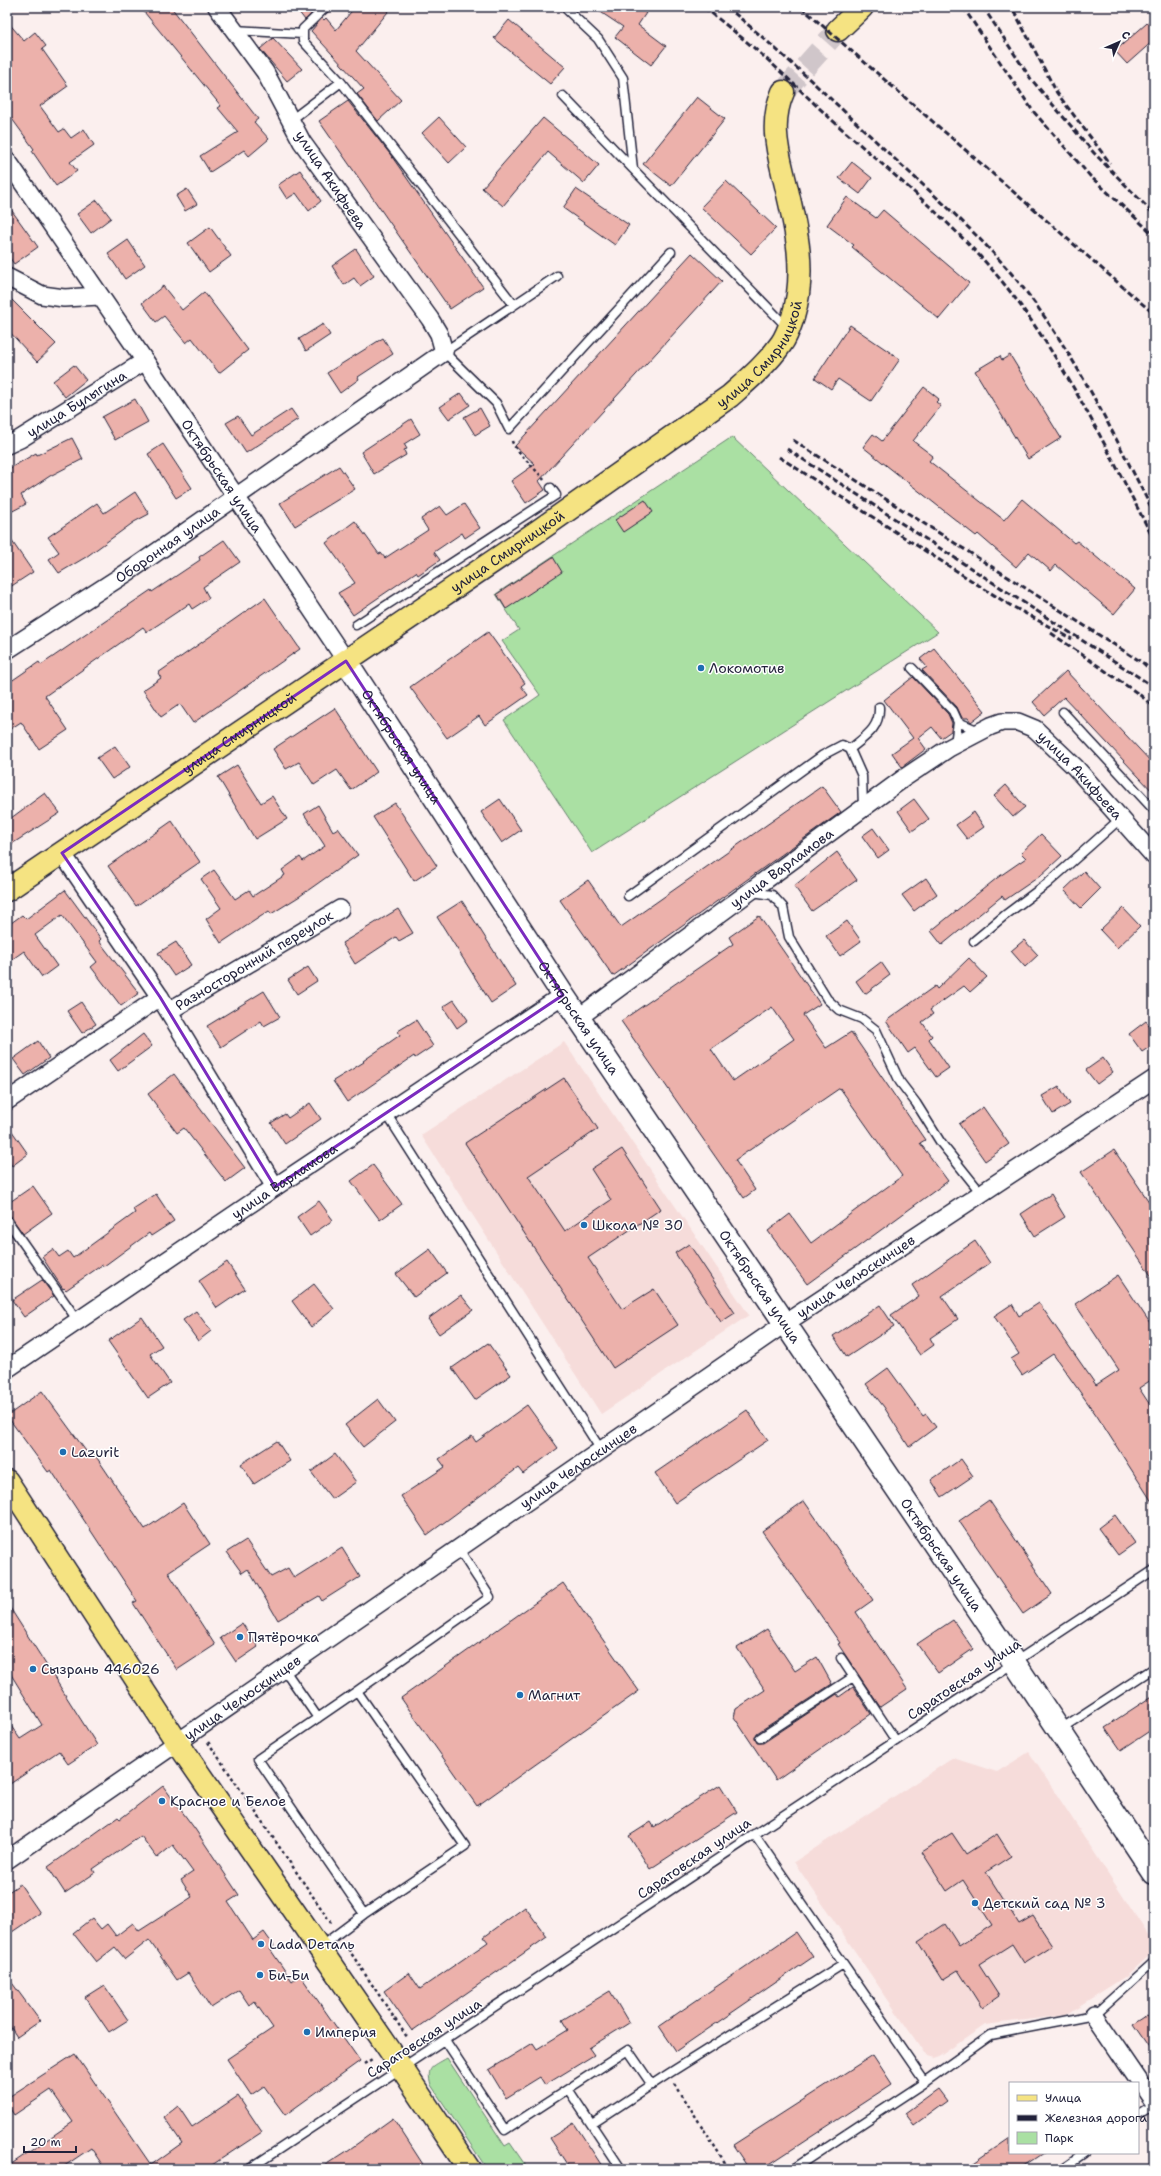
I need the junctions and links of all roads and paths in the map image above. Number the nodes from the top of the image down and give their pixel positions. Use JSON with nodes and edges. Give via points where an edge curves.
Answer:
{"nodes":[{"id":1,"x":217,"y":7,"type":"edge"},
{"id":2,"x":326,"y":7,"type":"edge"},
{"id":3,"x":564,"y":7,"type":"edge"},
{"id":4,"x":862,"y":7,"type":"edge"},
{"id":5,"x":234,"y":30,"type":"junction"},
{"id":6,"x":838,"y":30,"type":"tunnel mouth"},
{"id":7,"x":303,"y":34,"type":"junction"},
{"id":8,"x":341,"y":82,"type":"junction"},
{"id":9,"x":783,"y":92,"type":"tunnel mouth"},
{"id":10,"x":563,"y":96,"type":"dead end"},
{"id":11,"x":291,"y":120,"type":"junction"},
{"id":12,"x":7,"y":160,"type":"edge"},
{"id":13,"x":634,"y":169,"type":"junction"},
{"id":14,"x":671,"y":252,"type":"dead end"},
{"id":15,"x":557,"y":276,"type":"dead end"},
{"id":16,"x":7,"y":277,"type":"edge"},
{"id":17,"x":100,"y":296,"type":"junction"},
{"id":18,"x":514,"y":305,"type":"junction"},
{"id":19,"x":789,"y":329,"type":"junction"},
{"id":20,"x":444,"y":352,"type":"junction"},
{"id":21,"x":145,"y":361,"type":"junction"},
{"id":22,"x":509,"y":429,"type":"junction"},
{"id":23,"x":7,"y":444,"type":"edge"},
{"id":24,"x":551,"y":488,"type":"joint"},
{"id":25,"x":237,"y":497,"type":"junction"},
{"id":26,"x":356,"y":625,"type":"dead end"},
{"id":27,"x":7,"y":650,"type":"edge"},
{"id":28,"x":346,"y":661,"type":"junction"},
{"id":29,"x":912,"y":668,"type":"dead end"},
{"id":30,"x":880,"y":707,"type":"dead end"},
{"id":31,"x":1063,"y":712,"type":"dead end"},
{"id":32,"x":958,"y":722,"type":"junction"},
{"id":33,"x":987,"y":729,"type":"junction"},
{"id":34,"x":955,"y":746,"type":"junction"},
{"id":35,"x":850,"y":748,"type":"junction"},
{"id":36,"x":863,"y":808,"type":"junction"},
{"id":37,"x":1154,"y":810,"type":"edge"},
{"id":38,"x":1120,"y":819,"type":"junction"},
{"id":39,"x":62,"y":852,"type":"junction"},
{"id":40,"x":1154,"y":856,"type":"edge"},
{"id":41,"x":7,"y":890,"type":"edge"},
{"id":42,"x":749,"y":891,"type":"junction"},
{"id":43,"x":628,"y":896,"type":"dead end"},
{"id":44,"x":340,"y":909,"type":"dead end"},
{"id":45,"x":974,"y":941,"type":"dead end"},
{"id":46,"x":562,"y":995,"type":"junction"},
{"id":47,"x":160,"y":997,"type":"junction"},
{"id":48,"x":169,"y":1011,"type":"junction"},
{"id":49,"x":578,"y":1018,"type":"junction"},
{"id":50,"x":1154,"y":1079,"type":"edge"},
{"id":51,"x":7,"y":1101,"type":"edge"},
{"id":52,"x":386,"y":1113,"type":"junction"},
{"id":53,"x":275,"y":1187,"type":"junction"},
{"id":54,"x":981,"y":1193,"type":"junction"},
{"id":55,"x":7,"y":1220,"type":"edge"},
{"id":56,"x":78,"y":1321,"type":"junction"},
{"id":57,"x":784,"y":1324,"type":"junction"},
{"id":58,"x":7,"y":1370,"type":"edge"},
{"id":59,"x":601,"y":1450,"type":"junction"},
{"id":60,"x":7,"y":1481,"type":"edge"},
{"id":61,"x":13,"y":1503,"type":"edge"},
{"id":62,"x":458,"y":1548,"type":"junction"},
{"id":63,"x":1154,"y":1570,"type":"edge"},
{"id":64,"x":841,"y":1658,"type":"dead end"},
{"id":65,"x":1014,"y":1662,"type":"junction"},
{"id":66,"x":284,"y":1668,"type":"junction"},
{"id":67,"x":1154,"y":1668,"type":"edge"},
{"id":68,"x":853,"y":1677,"type":"junction"},
{"id":69,"x":357,"y":1691,"type":"junction"},
{"id":70,"x":318,"y":1718,"type":"junction"},
{"id":71,"x":1058,"y":1731,"type":"junction"},
{"id":72,"x":760,"y":1738,"type":"dead end"},
{"id":73,"x":896,"y":1740,"type":"junction"},
{"id":74,"x":177,"y":1742,"type":"junction"},
{"id":75,"x":754,"y":1834,"type":"junction"},
{"id":76,"x":7,"y":1860,"type":"edge"},
{"id":77,"x":1154,"y":1873,"type":"edge"},
{"id":78,"x":364,"y":1914,"type":"junction"},
{"id":79,"x":320,"y":1948,"type":"junction"},
{"id":80,"x":1154,"y":1960,"type":"edge"},
{"id":81,"x":843,"y":1964,"type":"junction"},
{"id":82,"x":1094,"y":2015,"type":"junction"},
{"id":83,"x":446,"y":2040,"type":"junction"},
{"id":84,"x":401,"y":2067,"type":"junction"},
{"id":85,"x":668,"y":2074,"type":"junction"},
{"id":86,"x":925,"y":2082,"type":"junction"},
{"id":87,"x":652,"y":2085,"type":"junction"},
{"id":88,"x":568,"y":2089,"type":"junction"},
{"id":89,"x":1154,"y":2104,"type":"edge"},
{"id":90,"x":1139,"y":2115,"type":"edge"},
{"id":91,"x":592,"y":2124,"type":"junction"},
{"id":92,"x":1083,"y":2154,"type":"edge"},
{"id":93,"x":249,"y":2169,"type":"edge"},
{"id":94,"x":469,"y":2169,"type":"edge"},
{"id":95,"x":621,"y":2169,"type":"edge"},
{"id":96,"x":729,"y":2169,"type":"edge"},
{"id":97,"x":793,"y":2169,"type":"edge"},
{"id":98,"x":1061,"y":2169,"type":"edge"}],
"edges":[{"from":1,"to":5,"type":"street","name":"улица Акифьева"},
{"from":2,"to":7,"type":"lane","via":[[303,29]]},
{"from":3,"to":13,"type":"lane","via":[[598,39],[623,78]]},
{"from":4,"to":6,"type":"main road"},
{"from":5,"to":7,"type":"lane"},
{"from":5,"to":11,"type":"street","name":"улица Акифьева","via":[[265,72]]},
{"from":7,"to":8,"type":"lane","via":[[303,41]]},
{"from":8,"to":11,"type":"lane"},
{"from":8,"to":18,"type":"lane"},
{"from":9,"to":19,"type":"main road","name":"улица Смирницкой","via":[[776,113],[775,130],[800,263],[800,287]]},
{"from":10,"to":13,"type":"lane"},
{"from":11,"to":20,"type":"street","name":"улица Акифьева","via":[[302,142],[430,318],[439,334]]},
{"from":12,"to":17,"type":"street","name":"Октябрьская улица"},
{"from":13,"to":19,"type":"lane"},
{"from":14,"to":22,"type":"lane"},
{"from":15,"to":18,"type":"lane"},
{"from":16,"to":17,"type":"street","via":[[42,295],[64,298]]},
{"from":17,"to":21,"type":"street","name":"Октябрьская улица"},
{"from":18,"to":20,"type":"lane"},
{"from":19,"to":28,"type":"main road","name":"улица Смирницкой","via":[[775,352],[730,396],[538,531]]},
{"from":20,"to":22,"type":"lane","via":[[496,403]]},
{"from":20,"to":25,"type":"street","name":"Оборонная улица"},
{"from":21,"to":23,"type":"street","name":"улица Булыгина","via":[[20,439]]},
{"from":21,"to":25,"type":"street","name":"Октябрьская улица"},
{"from":22,"to":24,"type":"path","via":[[514,447]]},
{"from":24,"to":26,"type":"lane","via":[[556,495]]},
{"from":25,"to":27,"type":"street","name":"Оборонная улица","via":[[131,570]]},
{"from":25,"to":28,"type":"street","name":"Октябрьская улица"},
{"from":28,"to":39,"type":"main road","name":"улица Смирницкой"},
{"from":28,"to":46,"type":"main road","name":"Октябрьская улица"},
{"from":29,"to":32,"type":"lane","via":[[953,711]]},
{"from":30,"to":35,"type":"lane","via":[[880,720]]},
{"from":31,"to":37,"type":"lane"},
{"from":32,"to":33,"type":"lane","via":[[975,731]]},
{"from":32,"to":34,"type":"lane"},
{"from":33,"to":34,"type":"street","name":"улица Варламова"},
{"from":33,"to":38,"type":"street","name":"улица Акифьева","via":[[1002,722],[1018,722],[1035,729],[1075,767]]},
{"from":34,"to":36,"type":"street","name":"улица Варламова"},
{"from":35,"to":36,"type":"lane","via":[[862,776]]},
{"from":35,"to":43,"type":"lane","via":[[842,745],[823,755]]},
{"from":36,"to":42,"type":"street","name":"улица Варламова"},
{"from":38,"to":40,"type":"street","name":"улица Акифьева"},
{"from":38,"to":45,"type":"lane","via":[[1048,883]]},
{"from":39,"to":41,"type":"main road","name":"улица Смирницкой"},
{"from":39,"to":47,"type":"street"},
{"from":42,"to":49,"type":"street","name":"улица Варламова"},
{"from":42,"to":54,"type":"lane","via":[[772,895],[783,906],[793,944],[827,999],[839,1010],[862,1019],[876,1030],[900,1082],[941,1144]]},
{"from":44,"to":48,"type":"street","name":"Разносторонний переулок"},
{"from":46,"to":49,"type":"main road","name":"Октябрьская улица"},
{"from":46,"to":52,"type":"street","name":"улица Варламова"},
{"from":47,"to":48,"type":"street"},
{"from":47,"to":51,"type":"street","name":"Разносторонний переулок"},
{"from":48,"to":53,"type":"street"},
{"from":49,"to":57,"type":"main road","name":"Октябрьская улица"},
{"from":50,"to":54,"type":"street","name":"улица Челюскинцев"},
{"from":52,"to":53,"type":"street","name":"улица Варламова"},
{"from":52,"to":59,"type":"lane"},
{"from":53,"to":56,"type":"street","name":"улица Варламова"},
{"from":54,"to":57,"type":"street","name":"улица Челюскинцев"},
{"from":55,"to":56,"type":"lane"},
{"from":56,"to":58,"type":"street","name":"улица Варламова"},
{"from":57,"to":59,"type":"street","name":"улица Челюскинцев"},
{"from":57,"to":65,"type":"main road","name":"Октябрьская улица"},
{"from":59,"to":62,"type":"street","name":"улица Челюскинцев"},
{"from":60,"to":61,"type":"main road"},
{"from":61,"to":74,"type":"main road"},
{"from":62,"to":66,"type":"street","name":"улица Челюскинцев"},
{"from":62,"to":69,"type":"lane","via":[[490,1597]]},
{"from":63,"to":65,"type":"lane","name":"Саратовская улица"},
{"from":64,"to":68,"type":"lane"},
{"from":65,"to":71,"type":"main road","name":"Октябрьская улица"},
{"from":65,"to":73,"type":"lane","name":"Саратовская улица"},
{"from":66,"to":70,"type":"lane"},
{"from":66,"to":74,"type":"street","name":"улица Челюскинцев"},
{"from":67,"to":71,"type":"lane"},
{"from":68,"to":72,"type":"lane"},
{"from":68,"to":73,"type":"lane"},
{"from":69,"to":70,"type":"lane"},
{"from":69,"to":78,"type":"lane","via":[[465,1846]]},
{"from":70,"to":78,"type":"lane","via":[[258,1759]]},
{"from":71,"to":77,"type":"main road","name":"Октябрьская улица"},
{"from":73,"to":75,"type":"lane","name":"Саратовская улица"},
{"from":74,"to":76,"type":"street","name":"улица Челюскинцев"},
{"from":74,"to":79,"type":"main road"},
{"from":75,"to":81,"type":"lane"},
{"from":75,"to":83,"type":"lane","name":"Саратовская улица"},
{"from":78,"to":79,"type":"lane"},
{"from":79,"to":84,"type":"main road"},
{"from":80,"to":82,"type":"lane"},
{"from":81,"to":85,"type":"lane"},
{"from":81,"to":86,"type":"lane"},
{"from":82,"to":86,"type":"lane","via":[[991,2035]]},
{"from":82,"to":89,"type":"street"},
{"from":83,"to":84,"type":"lane","name":"Саратовская улица"},
{"from":83,"to":88,"type":"lane","via":[[505,2130]]},
{"from":84,"to":93,"type":"lane","name":"Саратовская улица"},
{"from":84,"to":94,"type":"main road"},
{"from":85,"to":87,"type":"lane"},
{"from":85,"to":96,"type":"path"},
{"from":86,"to":97,"type":"lane"},
{"from":87,"to":88,"type":"lane","via":[[628,2050]]},
{"from":87,"to":91,"type":"lane"},
{"from":88,"to":91,"type":"lane"},
{"from":89,"to":90,"type":"lane"},
{"from":91,"to":95,"type":"lane"},
{"from":92,"to":98,"type":"lane"}]}
